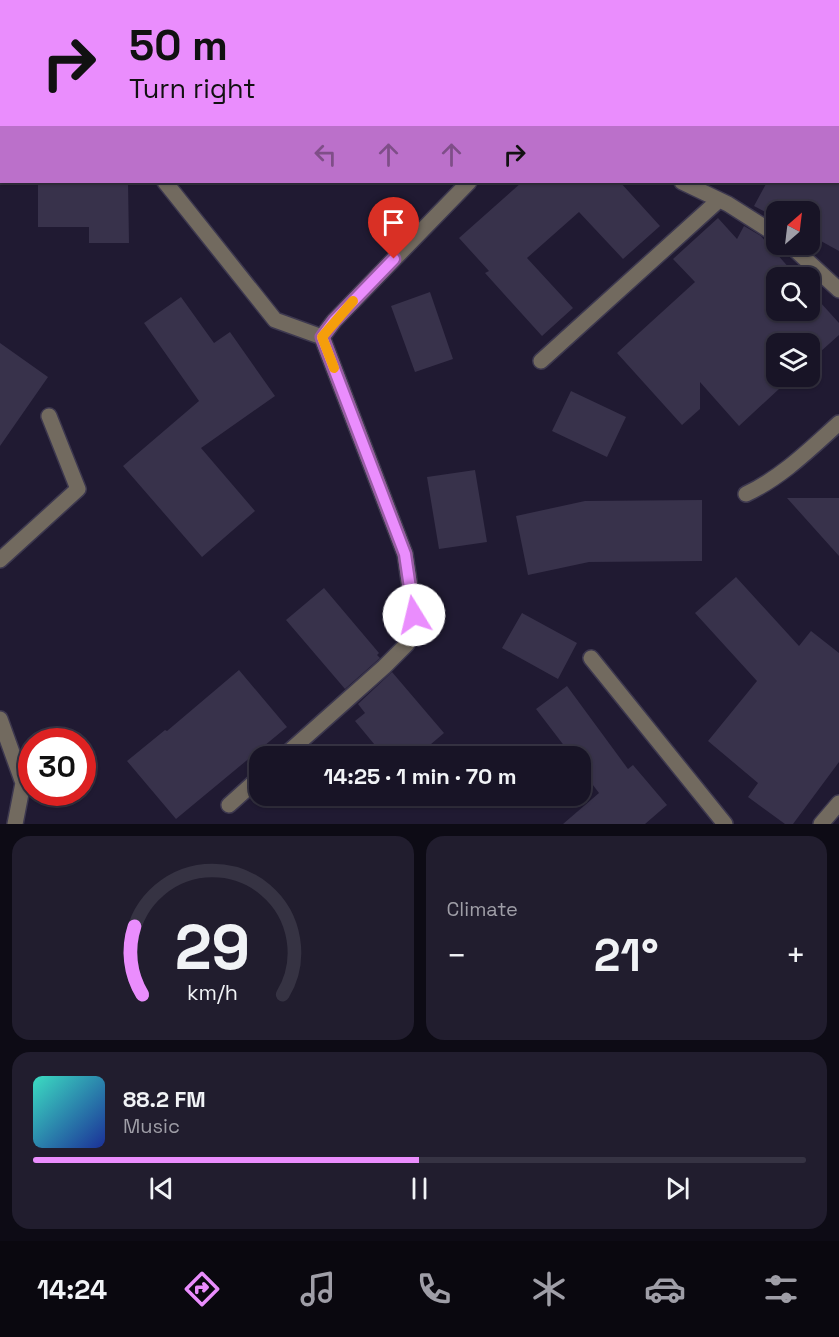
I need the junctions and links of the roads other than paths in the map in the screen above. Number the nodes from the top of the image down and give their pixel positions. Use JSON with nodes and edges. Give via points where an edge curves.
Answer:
{"nodes":[{"id":1,"x":166,"y":183,"type":"edge"},
{"id":2,"x":468,"y":183,"type":"edge"},
{"id":3,"x":684,"y":183,"type":"edge"},
{"id":4,"x":719,"y":200,"type":"junction"},
{"id":5,"x":766,"y":228,"type":"edge"},
{"id":6,"x":801,"y":255,"type":"edge"},
{"id":7,"x":839,"y":290,"type":"edge"},
{"id":8,"x":322,"y":337,"type":"junction"},
{"id":9,"x":541,"y":361,"type":"dead end"},
{"id":10,"x":49,"y":416,"type":"dead end"},
{"id":11,"x":839,"y":423,"type":"edge"},
{"id":12,"x":746,"y":494,"type":"dead end"},
{"id":13,"x":0,"y":560,"type":"edge"},
{"id":14,"x":591,"y":658,"type":"dead end"},
{"id":15,"x":0,"y":719,"type":"edge"},
{"id":16,"x":295,"y":746,"type":"edge"},
{"id":17,"x":249,"y":787,"type":"edge"},
{"id":18,"x":839,"y":803,"type":"edge"},
{"id":19,"x":229,"y":805,"type":"dead end"},
{"id":20,"x":15,"y":824,"type":"edge"},
{"id":21,"x":725,"y":824,"type":"edge"},
{"id":22,"x":821,"y":824,"type":"edge"}],
"edges":[{"from":1,"to":8,"type":"street","via":[[275,320]]},
{"from":2,"to":8,"type":"street"},
{"from":3,"to":4,"type":"street"},
{"from":4,"to":5,"type":"street"},
{"from":4,"to":9,"type":"street"},
{"from":6,"to":7,"type":"street"},
{"from":8,"to":16,"type":"street","via":[[405,554],[414,615],[407,644]]},
{"from":10,"to":13,"type":"street","via":[[78,489]]},
{"from":11,"to":12,"type":"street","via":[[783,473]]},
{"from":14,"to":21,"type":"street"},
{"from":15,"to":20,"type":"street","via":[[23,783]]},
{"from":17,"to":19,"type":"street"},
{"from":18,"to":22,"type":"street"}]}
